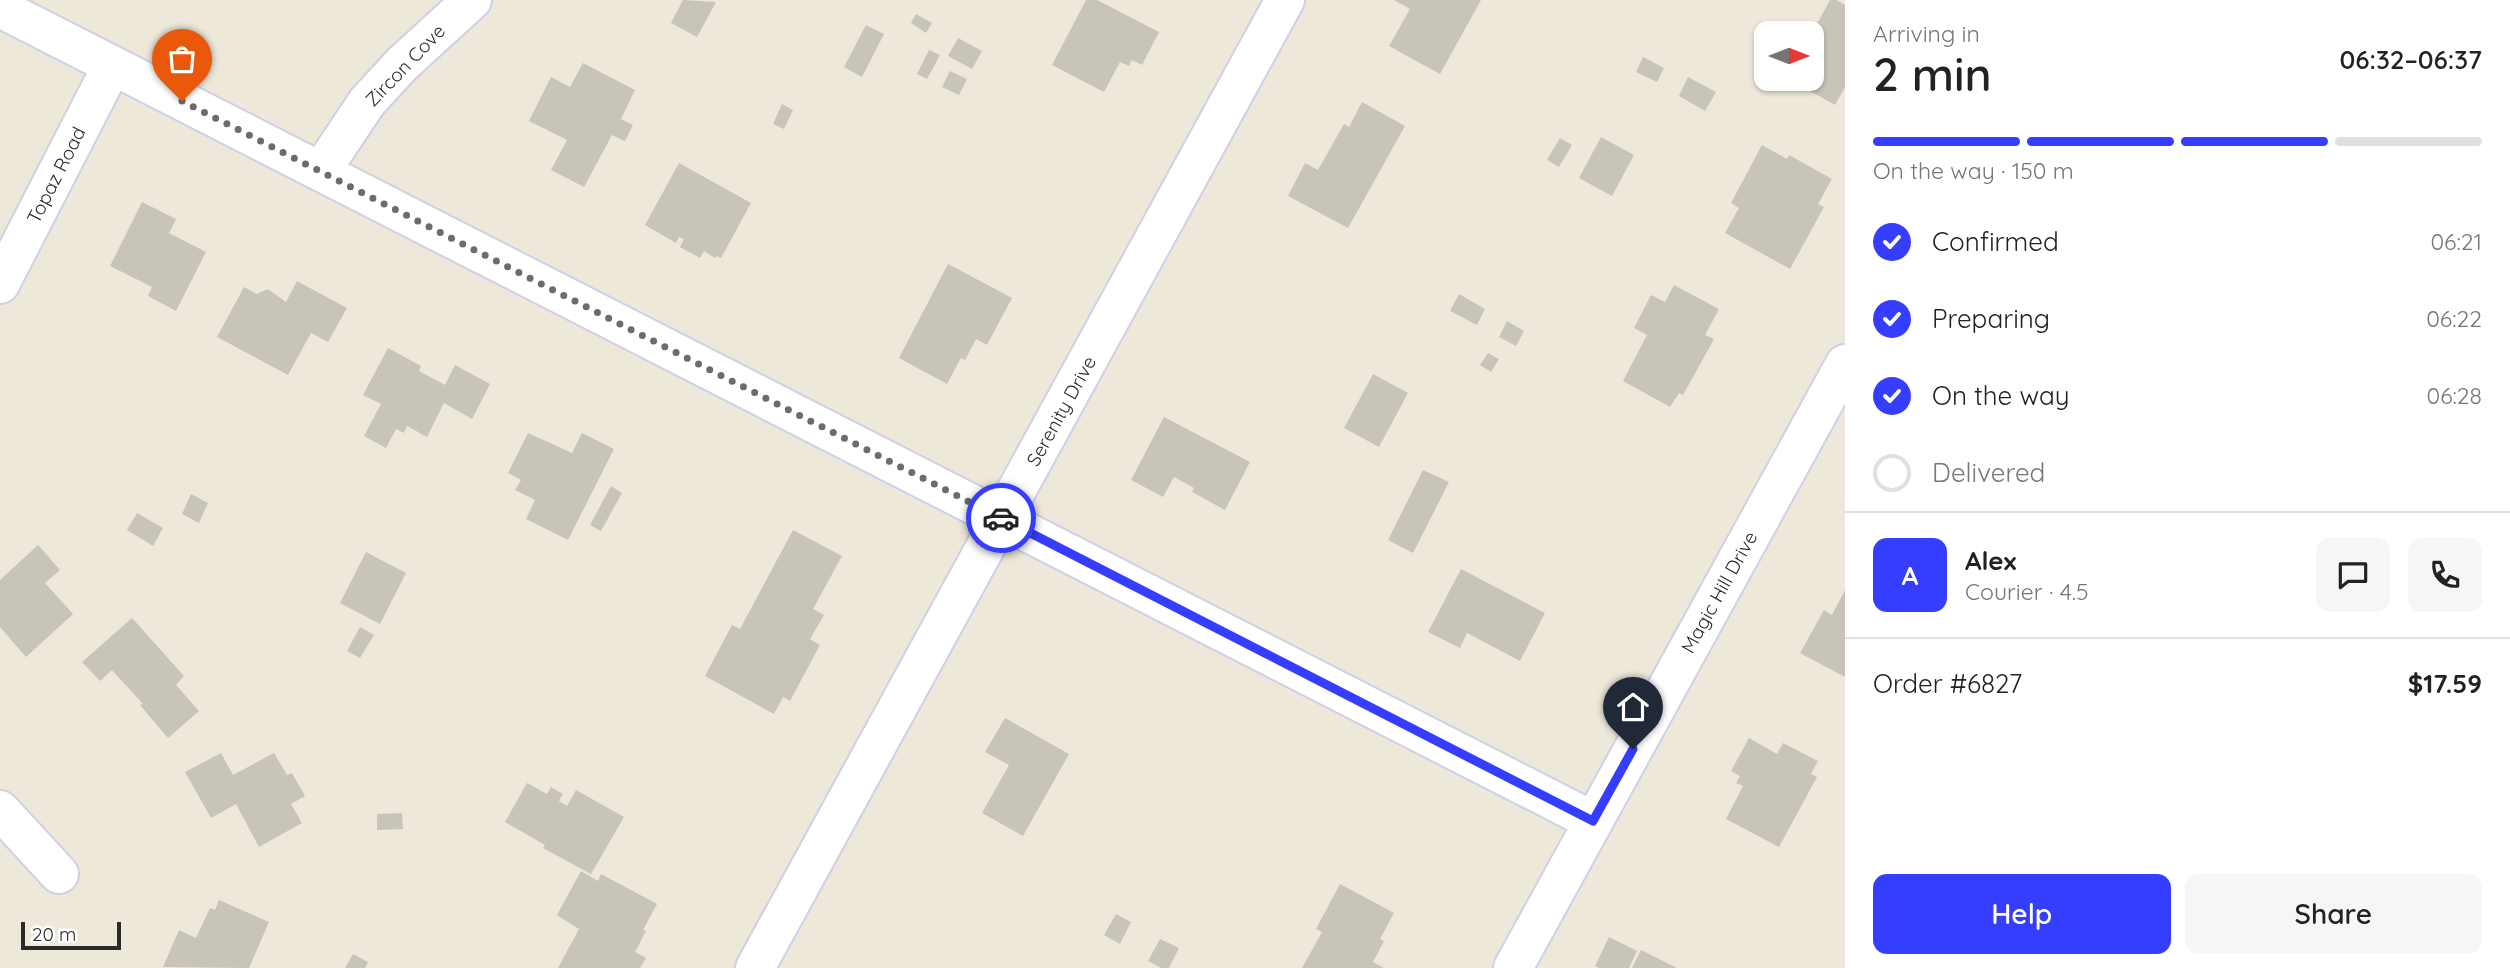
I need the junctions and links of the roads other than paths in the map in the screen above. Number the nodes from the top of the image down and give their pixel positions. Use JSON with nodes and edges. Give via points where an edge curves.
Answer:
{"nodes":[{"id":1,"x":472,"y":0,"type":"edge"},
{"id":2,"x":1285,"y":0,"type":"edge"},
{"id":3,"x":0,"y":8,"type":"edge"},
{"id":4,"x":112,"y":66,"type":"junction"},
{"id":5,"x":321,"y":171,"type":"junction"},
{"id":6,"x":0,"y":284,"type":"edge"},
{"id":7,"x":1845,"y":364,"type":"edge"},
{"id":8,"x":1002,"y":519,"type":"junction"},
{"id":9,"x":0,"y":810,"type":"edge"},
{"id":10,"x":1593,"y":821,"type":"junction"},
{"id":11,"x":59,"y":874,"type":"dead end"},
{"id":12,"x":755,"y":968,"type":"edge"},
{"id":13,"x":1513,"y":968,"type":"edge"}],
"edges":[{"from":1,"to":5,"type":"street","name":"Zircon Cove","via":[[367,102]]},
{"from":2,"to":8,"type":"street","name":"Serenity Drive"},
{"from":3,"to":4,"type":"street"},
{"from":4,"to":5,"type":"street"},
{"from":4,"to":6,"type":"street","name":"Topaz Road"},
{"from":5,"to":8,"type":"street"},
{"from":7,"to":10,"type":"street","name":"Magic Hill Drive"},
{"from":8,"to":10,"type":"street"},
{"from":8,"to":12,"type":"street","name":"Serenity Drive"},
{"from":9,"to":11,"type":"street"},
{"from":10,"to":13,"type":"street","name":"Magic Hill Drive"}]}
